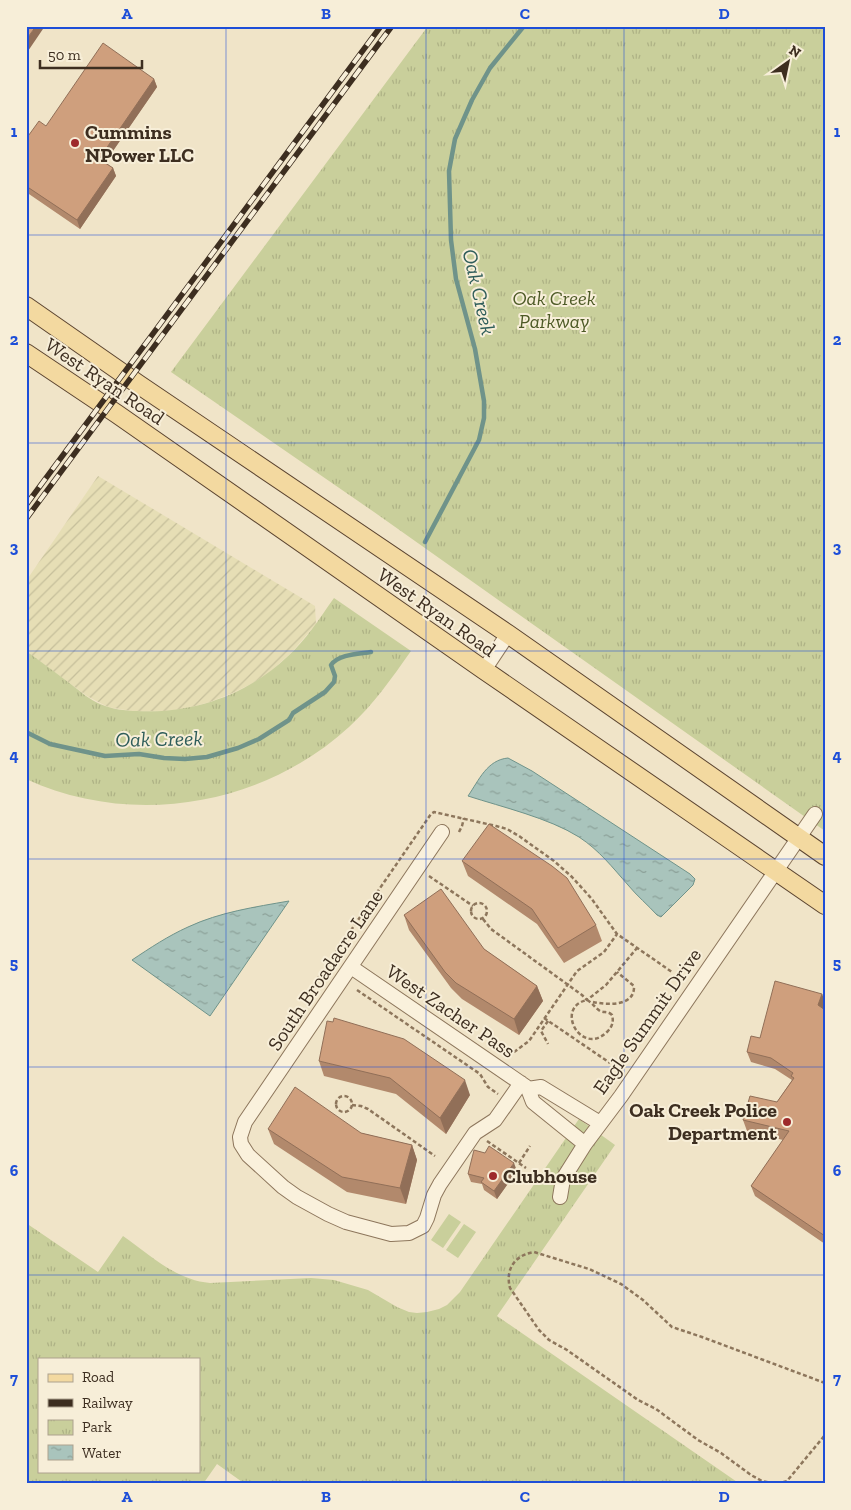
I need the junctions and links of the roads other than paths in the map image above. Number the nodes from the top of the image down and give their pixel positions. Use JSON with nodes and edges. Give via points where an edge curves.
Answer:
{"nodes":[{"id":1,"x":26,"y":306,"type":"edge"},
{"id":2,"x":26,"y":353,"type":"edge"},
{"id":3,"x":508,"y":634,"type":"junction"},
{"id":4,"x":484,"y":670,"type":"junction"},
{"id":5,"x":815,"y":814,"type":"dead end"},
{"id":6,"x":442,"y":832,"type":"dead end"},
{"id":7,"x":799,"y":837,"type":"junction"},
{"id":8,"x":825,"y":856,"type":"edge"},
{"id":9,"x":775,"y":872,"type":"junction"},
{"id":10,"x":825,"y":905,"type":"edge"},
{"id":11,"x":351,"y":967,"type":"junction"},
{"id":12,"x":525,"y":1086,"type":"junction"},
{"id":13,"x":600,"y":1123,"type":"junction"},
{"id":14,"x":585,"y":1144,"type":"junction"},
{"id":15,"x":560,"y":1197,"type":"dead end"}],
"edges":[{"from":1,"to":3,"type":"main road","name":"West Ryan Road"},
{"from":2,"to":4,"type":"main road","name":"West Ryan Road"},
{"from":3,"to":4,"type":"street"},
{"from":3,"to":7,"type":"main road","name":"West Ryan Road"},
{"from":4,"to":9,"type":"main road","name":"West Ryan Road"},
{"from":5,"to":7,"type":"street","name":"Eagle Summit Drive"},
{"from":6,"to":11,"type":"street","name":"South Broadacre Lane"},
{"from":7,"to":8,"type":"main road","name":"West Ryan Road"},
{"from":7,"to":9,"type":"street","name":"Eagle Summit Drive"},
{"from":9,"to":10,"type":"main road","name":"West Ryan Road"},
{"from":9,"to":13,"type":"street","name":"Eagle Summit Drive"},
{"from":11,"to":12,"type":"street","name":"West Zacher Pass"},
{"from":11,"to":12,"type":"street","name":"South Broadacre Lane","via":[[241,1130],[241,1144],[248,1155],[283,1187],[312,1206],[346,1222],[391,1234],[409,1234],[423,1226],[440,1184],[475,1133],[495,1120]]},
{"from":12,"to":13,"type":"street","name":"West Zacher Pass","via":[[541,1088]]},
{"from":12,"to":14,"type":"street","name":"West Zacher Pass","via":[[533,1102]]},
{"from":13,"to":14,"type":"street","name":"Eagle Summit Drive"},
{"from":14,"to":15,"type":"street","name":"Eagle Summit Drive","via":[[563,1179]]}]}
